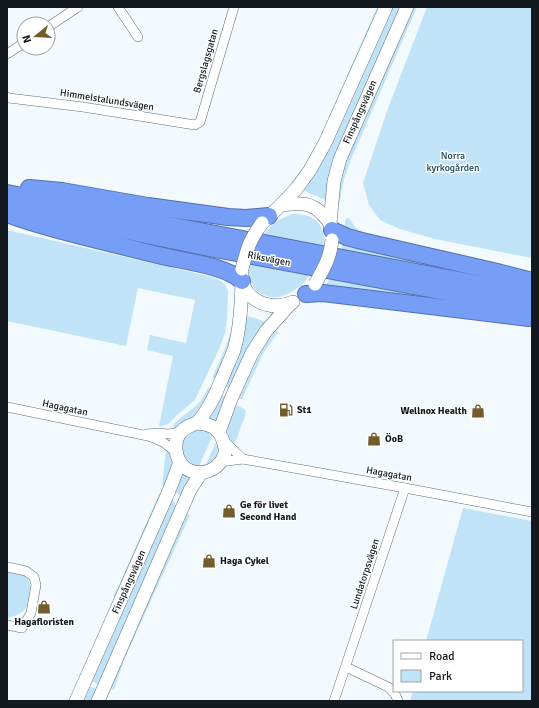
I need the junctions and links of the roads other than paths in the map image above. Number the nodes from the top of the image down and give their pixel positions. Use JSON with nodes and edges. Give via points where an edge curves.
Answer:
{"nodes":[{"id":1,"x":78,"y":7,"type":"edge"},
{"id":2,"x":118,"y":7,"type":"edge"},
{"id":3,"x":234,"y":7,"type":"edge"},
{"id":4,"x":386,"y":7,"type":"edge"},
{"id":5,"x":407,"y":7,"type":"edge"},
{"id":6,"x":56,"y":22,"type":"edge"},
{"id":7,"x":138,"y":37,"type":"dead end"},
{"id":8,"x":16,"y":48,"type":"edge"},
{"id":9,"x":7,"y":54,"type":"edge"},
{"id":10,"x":8,"y":98,"type":"edge"},
{"id":11,"x":200,"y":122,"type":"joint"},
{"id":12,"x":7,"y":187,"type":"edge"},
{"id":13,"x":7,"y":193,"type":"edge"},
{"id":14,"x":281,"y":205,"type":"junction"},
{"id":15,"x":7,"y":206,"type":"edge"},
{"id":16,"x":7,"y":213,"type":"edge"},
{"id":17,"x":265,"y":219,"type":"junction"},
{"id":18,"x":331,"y":231,"type":"junction"},
{"id":19,"x":242,"y":275,"type":"junction"},
{"id":20,"x":532,"y":281,"type":"edge"},
{"id":21,"x":311,"y":289,"type":"junction"},
{"id":22,"x":532,"y":294,"type":"edge"},
{"id":23,"x":291,"y":303,"type":"junction"},
{"id":24,"x":532,"y":308,"type":"edge"},
{"id":25,"x":532,"y":318,"type":"edge"},
{"id":26,"x":8,"y":410,"type":"edge"},
{"id":27,"x":192,"y":425,"type":"junction"},
{"id":28,"x":142,"y":435,"type":"junction"},
{"id":29,"x":221,"y":436,"type":"junction"},
{"id":30,"x":178,"y":458,"type":"junction"},
{"id":31,"x":243,"y":459,"type":"junction"},
{"id":32,"x":220,"y":462,"type":"junction"},
{"id":33,"x":201,"y":472,"type":"junction"},
{"id":34,"x":405,"y":488,"type":"junction"},
{"id":35,"x":532,"y":512,"type":"edge"},
{"id":36,"x":7,"y":567,"type":"edge"},
{"id":37,"x":7,"y":624,"type":"edge"},
{"id":38,"x":346,"y":666,"type":"junction"},
{"id":39,"x":76,"y":701,"type":"edge"},
{"id":40,"x":98,"y":701,"type":"edge"},
{"id":41,"x":334,"y":701,"type":"edge"},
{"id":42,"x":398,"y":701,"type":"edge"}],
"edges":[{"from":1,"to":6,"type":"street"},
{"from":2,"to":7,"type":"street"},
{"from":3,"to":11,"type":"street","name":"Bergslagsgatan"},
{"from":4,"to":14,"type":"main road","name":"Finspångsvägen","via":[[325,143],[306,176]]},
{"from":5,"to":18,"type":"main road","name":"Finspångsvägen","via":[[340,159],[334,181]]},
{"from":8,"to":9,"type":"street"},
{"from":10,"to":11,"type":"street","name":"Himmelstalundsvägen","via":[[195,125]]},
{"from":12,"to":17,"type":"highway","via":[[62,191],[148,206],[228,217]]},
{"from":13,"to":22,"type":"highway","name":"Riksvägen"},
{"from":14,"to":17,"type":"main road"},
{"from":14,"to":18,"type":"main road","via":[[309,205],[320,212]]},
{"from":15,"to":24,"type":"highway","name":"Riksvägen","via":[[199,246]]},
{"from":16,"to":19,"type":"highway","via":[[53,229]]},
{"from":17,"to":19,"type":"main road","bridge":true,"via":[[246,250]]},
{"from":18,"to":20,"type":"highway","via":[[362,241]]},
{"from":18,"to":21,"type":"main road","bridge":true,"via":[[331,248],[327,262]]},
{"from":19,"to":23,"type":"main road","via":[[247,291],[253,298],[276,306]]},
{"from":19,"to":27,"type":"main road","via":[[234,350],[208,408]]},
{"from":21,"to":23,"type":"main road"},
{"from":21,"to":25,"type":"highway","via":[[322,293]]},
{"from":23,"to":29,"type":"main road","via":[[266,331],[252,353],[231,399]]},
{"from":26,"to":28,"type":"street","name":"Hagagatan"},
{"from":27,"to":28,"type":"street","name":"Hagagatan","via":[[175,433]]},
{"from":27,"to":29,"type":"main road","via":[[204,423],[216,429]]},
{"from":27,"to":30,"type":"main road","via":[[178,436]]},
{"from":28,"to":30,"type":"street","name":"Hagagatan","via":[[166,443]]},
{"from":29,"to":31,"type":"street"},
{"from":29,"to":32,"type":"main road","via":[[225,455]]},
{"from":30,"to":33,"type":"main road","via":[[184,467]]},
{"from":30,"to":39,"type":"main road","name":"Finspångsvägen","via":[[169,491]]},
{"from":31,"to":32,"type":"street","name":"Hagagatan"},
{"from":31,"to":34,"type":"street","name":"Hagagatan"},
{"from":32,"to":33,"type":"main road","via":[[209,471]]},
{"from":33,"to":40,"type":"main road","name":"Finspångsvägen","via":[[190,490]]},
{"from":34,"to":35,"type":"street","name":"Hagagatan"},
{"from":34,"to":38,"type":"street","name":"Lundatorpsvägen"},
{"from":36,"to":37,"type":"street","via":[[26,571],[34,577],[36,585],[31,613],[22,628]]},
{"from":38,"to":41,"type":"street","name":"Lundatorpsvägen"},
{"from":38,"to":42,"type":"street","via":[[388,688]]}]}
